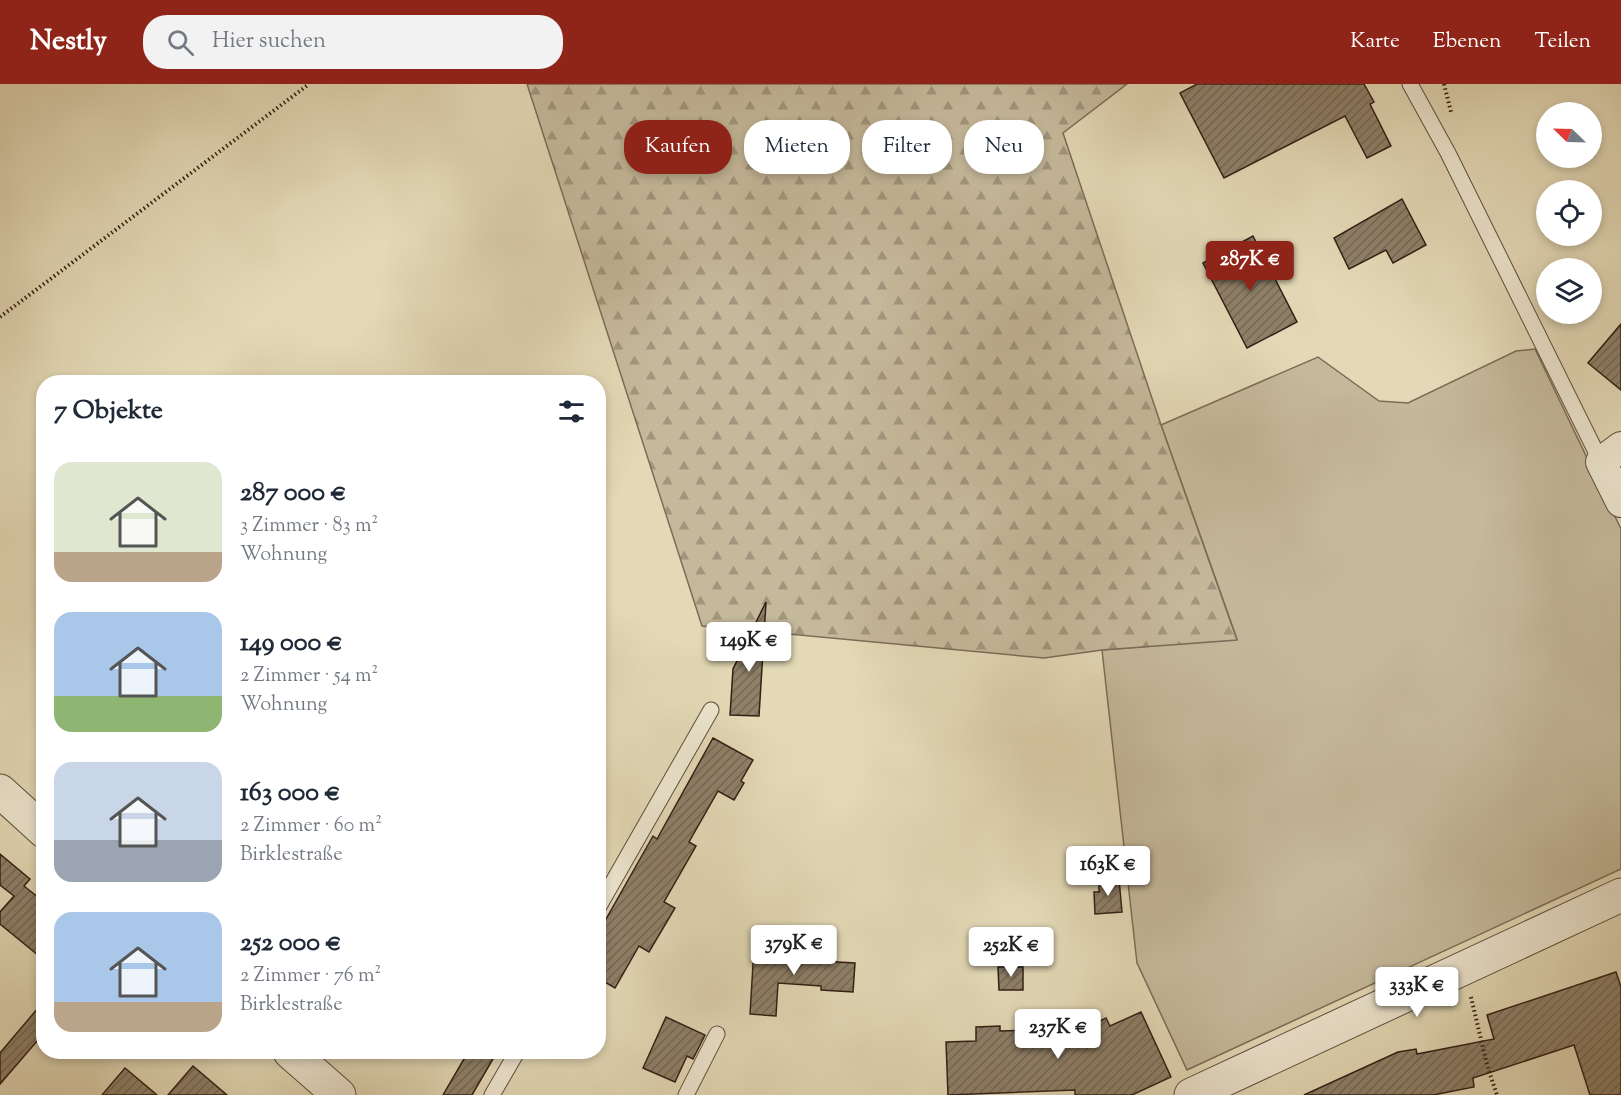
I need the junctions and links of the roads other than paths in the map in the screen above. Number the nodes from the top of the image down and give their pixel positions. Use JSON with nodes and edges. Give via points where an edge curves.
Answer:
{"nodes":[{"id":1,"x":1410,"y":84,"type":"edge"},
{"id":2,"x":1611,"y":454,"type":"edge"},
{"id":3,"x":1621,"y":502,"type":"edge"},
{"id":4,"x":711,"y":710,"type":"dead end"},
{"id":5,"x":0,"y":791,"type":"edge"},
{"id":6,"x":36,"y":824,"type":"edge"},
{"id":7,"x":606,"y":894,"type":"edge"},
{"id":8,"x":1621,"y":895,"type":"edge"},
{"id":9,"x":717,"y":1034,"type":"dead end"},
{"id":10,"x":298,"y":1059,"type":"edge"},
{"id":11,"x":513,"y":1059,"type":"edge"},
{"id":12,"x":336,"y":1094,"type":"edge"},
{"id":13,"x":492,"y":1095,"type":"edge"},
{"id":14,"x":686,"y":1095,"type":"edge"},
{"id":15,"x":1191,"y":1095,"type":"edge"}],
"edges":[{"from":1,"to":2,"type":"lane","via":[[1503,266]]},
{"from":2,"to":3,"type":"street"},
{"from":4,"to":7,"type":"lane"},
{"from":5,"to":6,"type":"street"},
{"from":8,"to":15,"type":"street"},
{"from":9,"to":14,"type":"lane"},
{"from":10,"to":12,"type":"street"},
{"from":11,"to":13,"type":"lane"}]}
